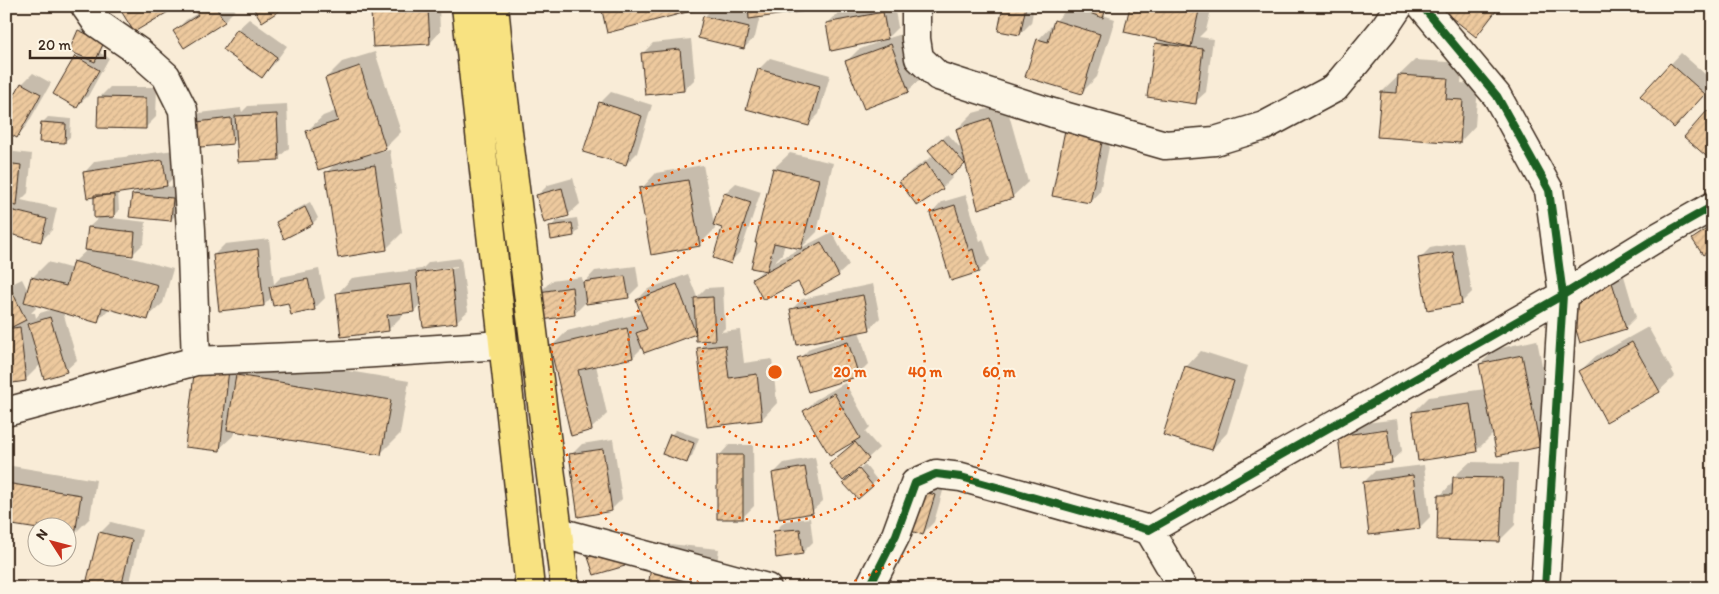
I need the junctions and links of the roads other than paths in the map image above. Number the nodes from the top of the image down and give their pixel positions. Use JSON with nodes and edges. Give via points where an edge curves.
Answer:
{"nodes":[{"id":1,"x":85,"y":6,"type":"edge"},
{"id":2,"x":466,"y":6,"type":"edge"},
{"id":3,"x":494,"y":6,"type":"edge"},
{"id":4,"x":916,"y":6,"type":"edge"},
{"id":5,"x":1399,"y":6,"type":"edge"},
{"id":6,"x":1422,"y":6,"type":"edge"},
{"id":7,"x":1713,"y":206,"type":"edge"},
{"id":8,"x":1563,"y":296,"type":"junction"},
{"id":9,"x":502,"y":345,"type":"junction"},
{"id":10,"x":196,"y":361,"type":"junction"},
{"id":11,"x":6,"y":412,"type":"edge"},
{"id":12,"x":1149,"y":530,"type":"junction"},
{"id":13,"x":559,"y":532,"type":"junction"},
{"id":14,"x":530,"y":588,"type":"edge"},
{"id":15,"x":565,"y":588,"type":"edge"},
{"id":16,"x":767,"y":588,"type":"edge"},
{"id":17,"x":869,"y":588,"type":"edge"},
{"id":18,"x":1183,"y":588,"type":"edge"},
{"id":19,"x":1545,"y":588,"type":"edge"}],
"edges":[{"from":1,"to":10,"type":"street","via":[[97,23],[139,52],[166,76],[183,110]]},
{"from":2,"to":9,"type":"main road"},
{"from":3,"to":13,"type":"main road"},
{"from":4,"to":5,"type":"street","via":[[919,58],[938,76],[1165,145],[1215,142],[1264,126],[1335,88]]},
{"from":6,"to":8,"type":"street","via":[[1497,96],[1549,190]]},
{"from":7,"to":8,"type":"street"},
{"from":8,"to":12,"type":"street"},
{"from":8,"to":19,"type":"street"},
{"from":9,"to":10,"type":"street"},
{"from":9,"to":14,"type":"main road"},
{"from":10,"to":11,"type":"street"},
{"from":12,"to":17,"type":"street","via":[[961,477],[936,474],[915,483],[896,535]]},
{"from":12,"to":18,"type":"street"},
{"from":13,"to":15,"type":"main road"},
{"from":13,"to":16,"type":"street"}]}
